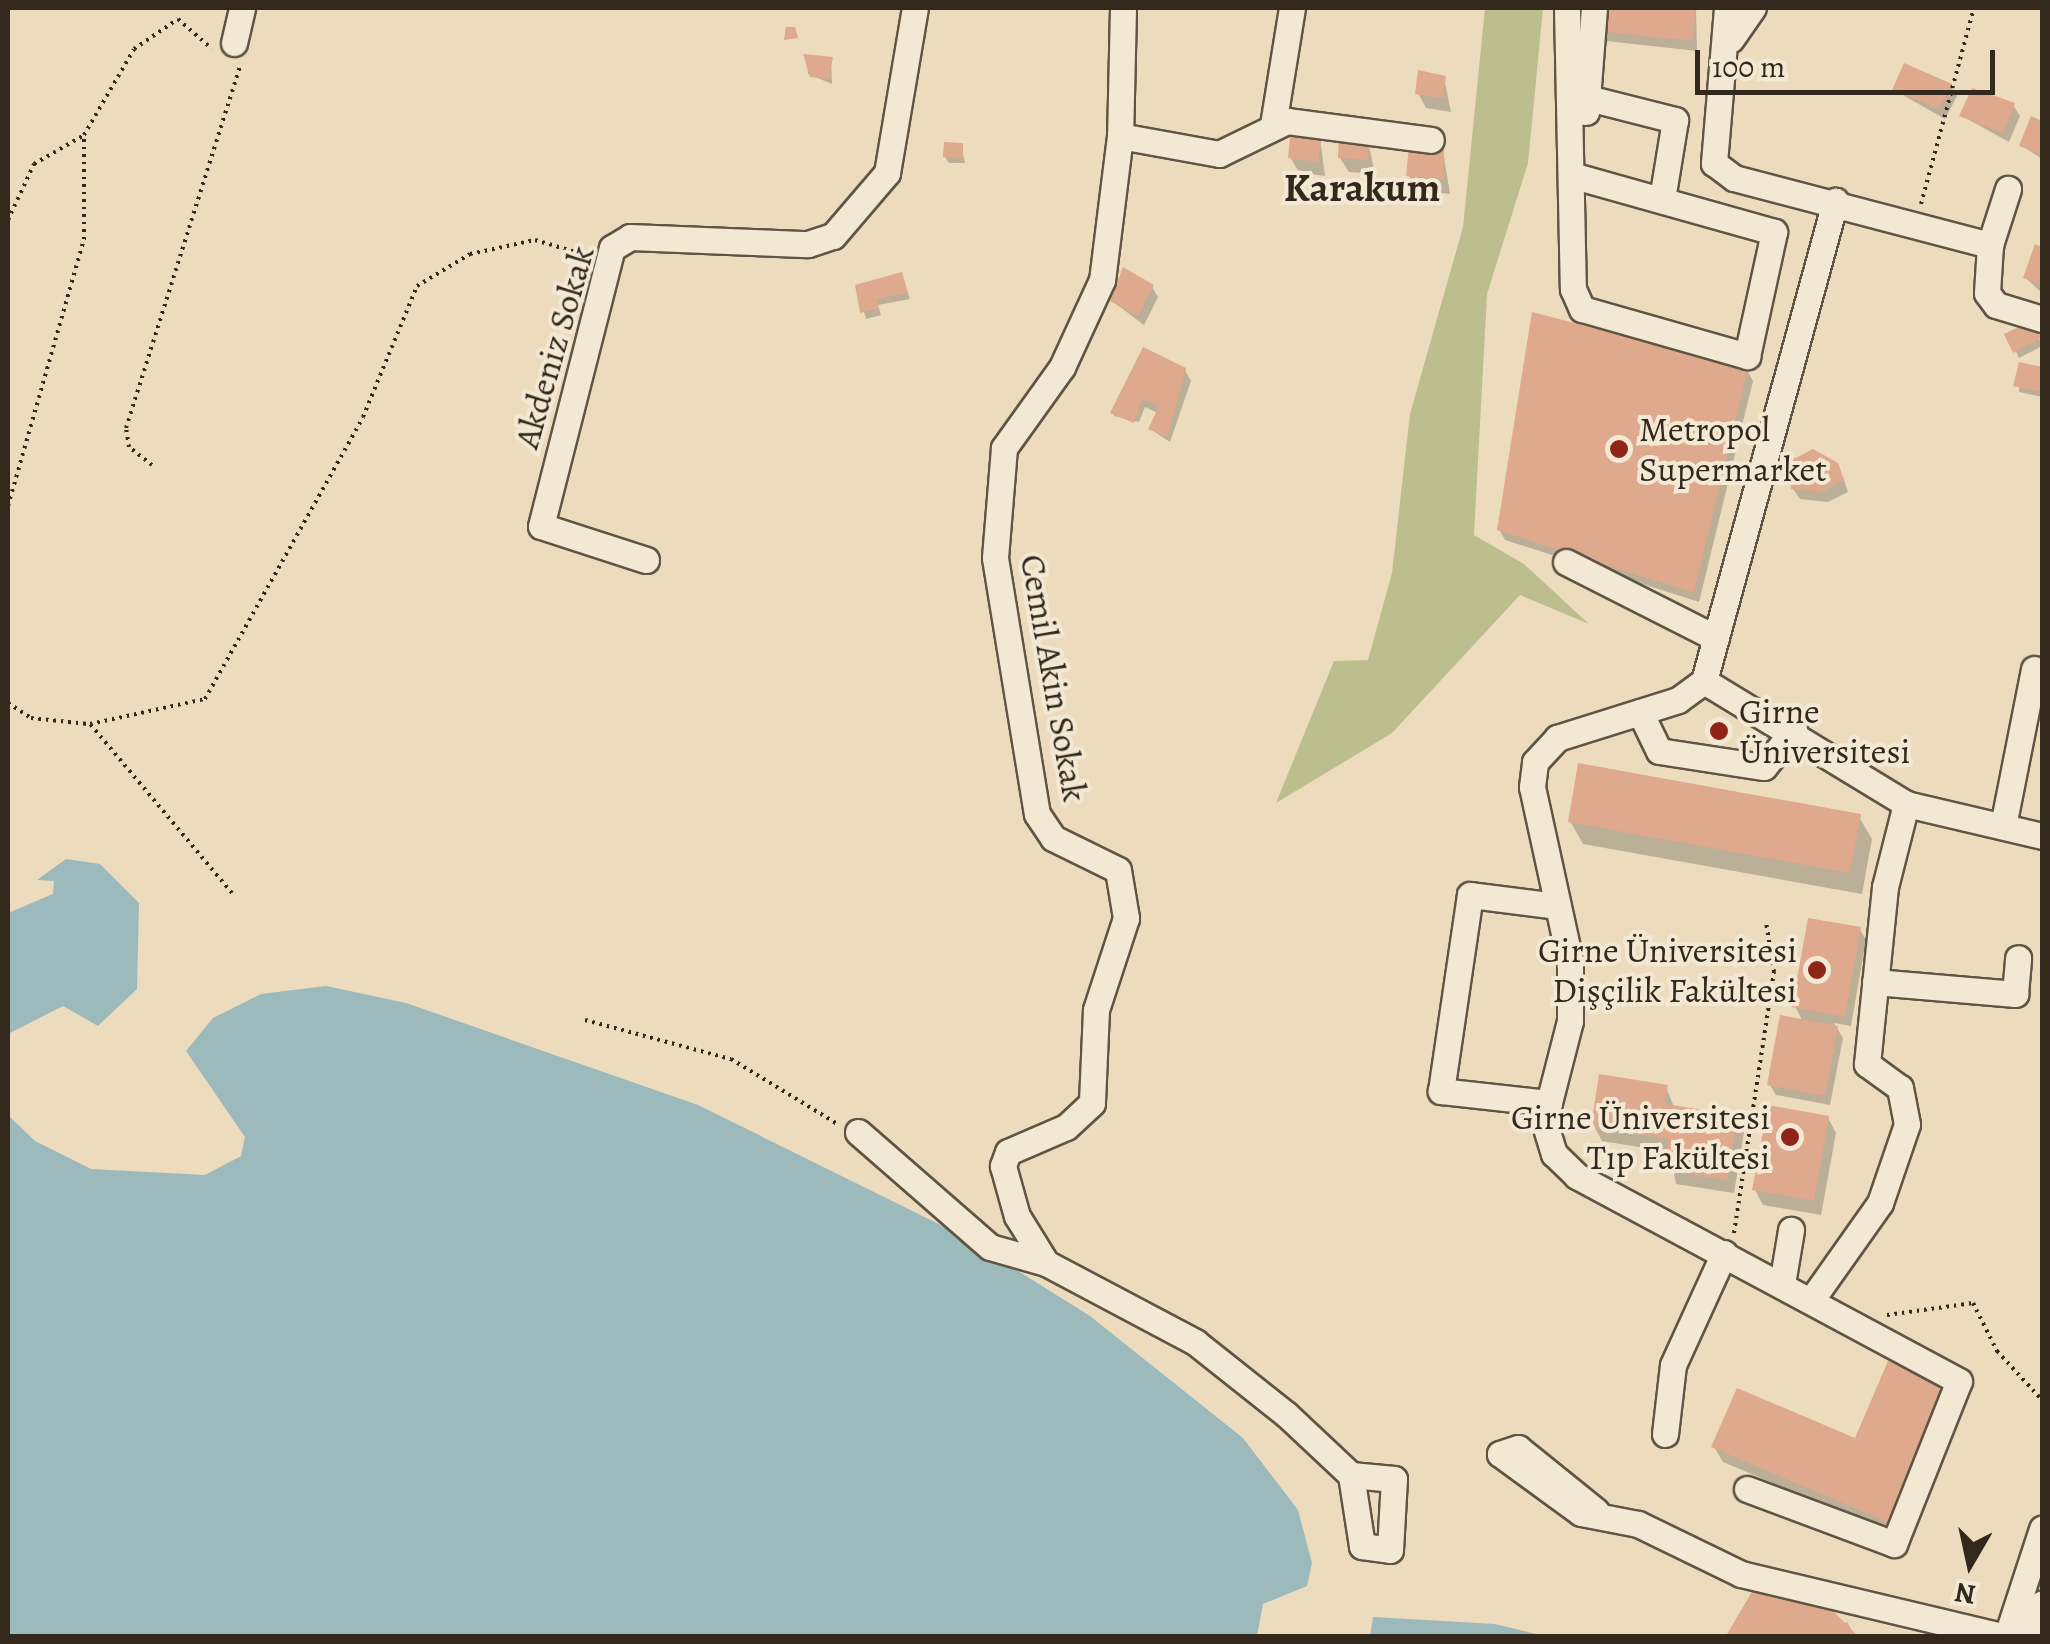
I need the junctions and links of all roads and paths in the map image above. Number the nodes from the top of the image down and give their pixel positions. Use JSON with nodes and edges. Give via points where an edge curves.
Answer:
{"nodes":[{"id":1,"x":242,"y":8,"type":"edge"},
{"id":2,"x":915,"y":8,"type":"edge"},
{"id":3,"x":1123,"y":8,"type":"edge"},
{"id":4,"x":1292,"y":8,"type":"edge"},
{"id":5,"x":1567,"y":8,"type":"edge"},
{"id":6,"x":1594,"y":8,"type":"edge"},
{"id":7,"x":1727,"y":8,"type":"edge"},
{"id":8,"x":1753,"y":8,"type":"edge"},
{"id":9,"x":1974,"y":8,"type":"edge"},
{"id":10,"x":1731,"y":39,"type":"junction"},
{"id":11,"x":240,"y":44,"type":"junction"},
{"id":12,"x":1588,"y":98,"type":"junction"},
{"id":13,"x":1273,"y":124,"type":"junction"},
{"id":14,"x":84,"y":135,"type":"junction"},
{"id":15,"x":1120,"y":136,"type":"junction"},
{"id":16,"x":1431,"y":140,"type":"dead end"},
{"id":17,"x":1575,"y":176,"type":"junction"},
{"id":18,"x":2008,"y":189,"type":"dead end"},
{"id":19,"x":1662,"y":199,"type":"junction"},
{"id":20,"x":1835,"y":201,"type":"junction"},
{"id":21,"x":8,"y":220,"type":"edge"},
{"id":22,"x":1915,"y":223,"type":"junction"},
{"id":23,"x":1990,"y":244,"type":"junction"},
{"id":24,"x":612,"y":248,"type":"junction"},
{"id":25,"x":2042,"y":319,"type":"edge"},
{"id":26,"x":1747,"y":356,"type":"junction"},
{"id":27,"x":1792,"y":369,"type":"junction"},
{"id":28,"x":152,"y":465,"type":"dead end"},
{"id":29,"x":8,"y":506,"type":"edge"},
{"id":30,"x":646,"y":560,"type":"dead end"},
{"id":31,"x":1566,"y":562,"type":"dead end"},
{"id":32,"x":1716,"y":638,"type":"junction"},
{"id":33,"x":2034,"y":669,"type":"dead end"},
{"id":34,"x":1704,"y":681,"type":"junction"},
{"id":35,"x":8,"y":703,"type":"edge"},
{"id":36,"x":1640,"y":712,"type":"junction"},
{"id":37,"x":90,"y":724,"type":"junction"},
{"id":38,"x":1794,"y":730,"type":"junction"},
{"id":39,"x":1906,"y":804,"type":"junction"},
{"id":40,"x":2003,"y":826,"type":"junction"},
{"id":41,"x":2042,"y":836,"type":"edge"},
{"id":42,"x":232,"y":893,"type":"dead end"},
{"id":43,"x":1557,"y":906,"type":"junction"},
{"id":44,"x":1766,"y":922,"type":"dead end"},
{"id":45,"x":2018,"y":958,"type":"dead end"},
{"id":46,"x":1876,"y":982,"type":"junction"},
{"id":47,"x":585,"y":1020,"type":"dead end"},
{"id":48,"x":1549,"y":1103,"type":"junction"},
{"id":49,"x":858,"y":1132,"type":"joint"},
{"id":50,"x":1791,"y":1230,"type":"dead end"},
{"id":51,"x":1727,"y":1255,"type":"junction"},
{"id":52,"x":1046,"y":1263,"type":"junction"},
{"id":53,"x":1782,"y":1284,"type":"junction"},
{"id":54,"x":1812,"y":1299,"type":"junction"},
{"id":55,"x":1851,"y":1318,"type":"junction"},
{"id":56,"x":2042,"y":1400,"type":"edge"},
{"id":57,"x":1665,"y":1434,"type":"dead end"},
{"id":58,"x":1351,"y":1476,"type":"dead end"},
{"id":59,"x":1747,"y":1489,"type":"dead end"},
{"id":60,"x":1596,"y":1511,"type":"dead end"},
{"id":61,"x":2042,"y":1529,"type":"edge"},
{"id":62,"x":2042,"y":1603,"type":"edge"},
{"id":63,"x":2004,"y":1636,"type":"edge"},
{"id":64,"x":2032,"y":1636,"type":"edge"}],
"edges":[{"from":1,"to":11,"type":"street"},
{"from":2,"to":24,"type":"street","name":"Akdeniz Sokak","via":[[886,173],[833,236],[808,244],[630,237]]},
{"from":3,"to":15,"type":"street","name":"Cemil Akin Sokak"},
{"from":4,"to":13,"type":"street"},
{"from":5,"to":17,"type":"street"},
{"from":6,"to":12,"type":"street"},
{"from":7,"to":10,"type":"street"},
{"from":8,"to":10,"type":"street"},
{"from":9,"to":22,"type":"path"},
{"from":10,"to":20,"type":"street","via":[[1714,162],[1734,178]]},
{"from":11,"to":14,"type":"path","via":[[221,56],[178,19],[134,49]]},
{"from":11,"to":28,"type":"path","via":[[126,428],[128,446]]},
{"from":12,"to":17,"type":"street"},
{"from":12,"to":19,"type":"street","via":[[1672,116]]},
{"from":13,"to":15,"type":"street","via":[[1219,154]]},
{"from":13,"to":16,"type":"street"},
{"from":14,"to":21,"type":"path","via":[[34,164]]},
{"from":14,"to":29,"type":"path","via":[[84,240]]},
{"from":15,"to":52,"type":"street","name":"Cemil Akin Sokak","via":[[1102,280],[1086,324],[999,466],[995,558],[1037,814],[1053,838],[1127,881],[1126,918],[1096,1010],[1092,1103],[1066,1128],[1008,1152],[1002,1166],[1017,1216]]},
{"from":17,"to":19,"type":"street"},
{"from":17,"to":26,"type":"street","via":[[1573,289],[1582,308]]},
{"from":18,"to":23,"type":"street"},
{"from":19,"to":26,"type":"street","via":[[1774,232]]},
{"from":20,"to":22,"type":"street"},
{"from":20,"to":27,"type":"street"},
{"from":22,"to":23,"type":"street"},
{"from":23,"to":25,"type":"street","via":[[1987,293],[1996,306]]},
{"from":24,"to":30,"type":"street","name":"Akdeniz Sokak","via":[[541,526]]},
{"from":24,"to":37,"type":"path","via":[[580,259],[535,240],[470,254],[416,286],[363,417],[205,699]]},
{"from":26,"to":27,"type":"street"},
{"from":27,"to":32,"type":"street"},
{"from":31,"to":32,"type":"street"},
{"from":32,"to":34,"type":"street"},
{"from":33,"to":40,"type":"street"},
{"from":34,"to":36,"type":"street"},
{"from":34,"to":38,"type":"street"},
{"from":35,"to":37,"type":"path","via":[[31,718]]},
{"from":36,"to":38,"type":"street","via":[[1659,751],[1764,767]]},
{"from":36,"to":43,"type":"street","via":[[1557,738],[1535,762]]},
{"from":37,"to":42,"type":"path"},
{"from":38,"to":39,"type":"street"},
{"from":39,"to":40,"type":"street"},
{"from":39,"to":46,"type":"street"},
{"from":40,"to":41,"type":"street"},
{"from":43,"to":48,"type":"street","via":[[1570,1021]]},
{"from":43,"to":48,"type":"street","via":[[1470,895],[1442,1091]]},
{"from":44,"to":51,"type":"path","via":[[1774,972]]},
{"from":45,"to":46,"type":"street","via":[[2015,994]]},
{"from":46,"to":54,"type":"street","via":[[1867,1064],[1908,1105],[1884,1196]]},
{"from":47,"to":49,"type":"path","via":[[730,1058]]},
{"from":48,"to":51,"type":"street","via":[[1554,1154],[1577,1176]]},
{"from":49,"to":52,"type":"street","via":[[941,1195],[990,1246]]},
{"from":50,"to":53,"type":"street"},
{"from":51,"to":53,"type":"street"},
{"from":51,"to":57,"type":"street","via":[[1673,1365]]},
{"from":52,"to":58,"type":"street","via":[[1195,1342]]},
{"from":53,"to":54,"type":"street"},
{"from":54,"to":55,"type":"street"},
{"from":55,"to":56,"type":"path","via":[[1973,1303],[1997,1350]]},
{"from":55,"to":59,"type":"street","via":[[1959,1381],[1894,1544]]},
{"from":60,"to":63,"type":"street","via":[[1741,1574]]},
{"from":61,"to":63,"type":"street"},
{"from":62,"to":64,"type":"street"}]}
